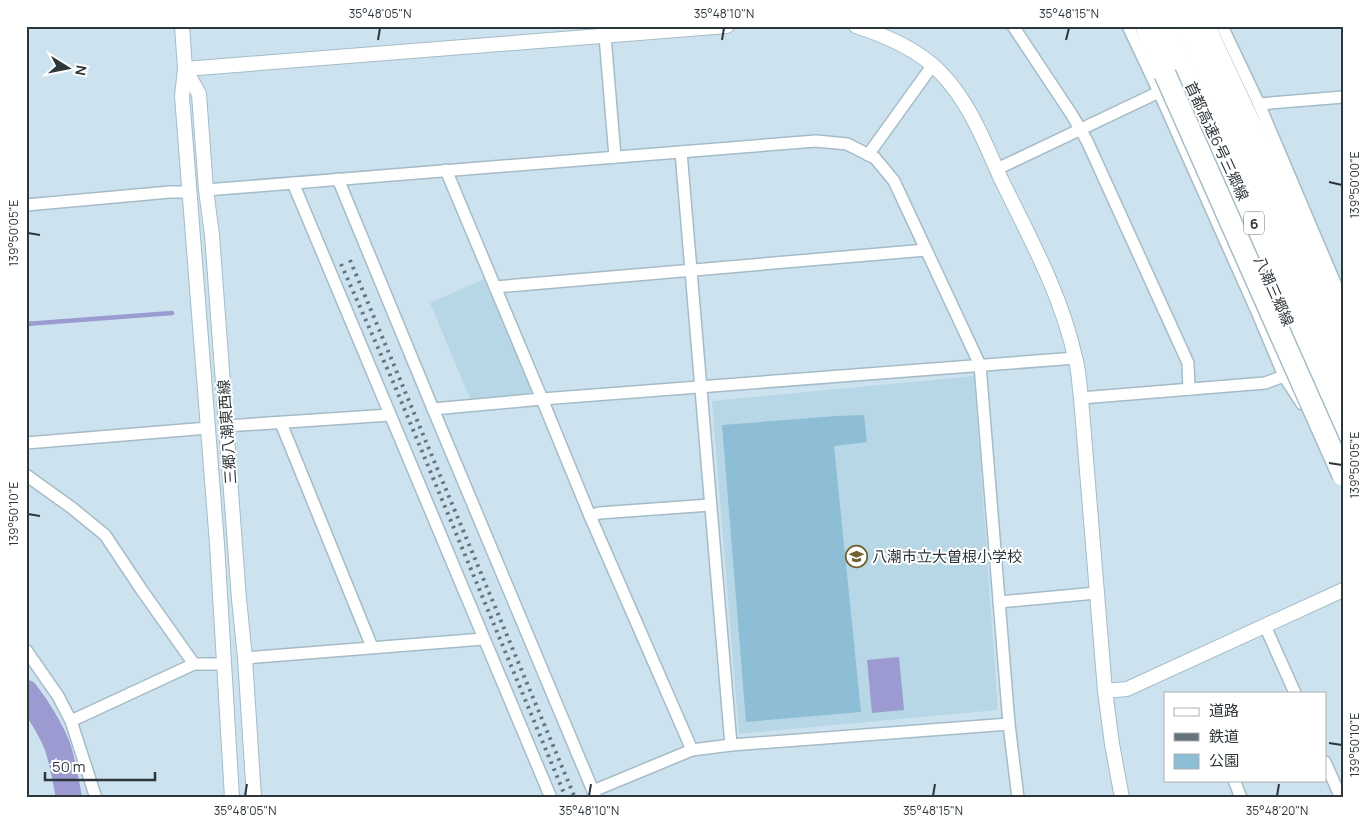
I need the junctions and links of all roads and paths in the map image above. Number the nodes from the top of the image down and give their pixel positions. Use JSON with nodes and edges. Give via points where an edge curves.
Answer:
{"nodes":[{"id":1,"x":182,"y":26,"type":"edge"},
{"id":2,"x":727,"y":26,"type":"edge"},
{"id":3,"x":856,"y":26,"type":"edge"},
{"id":4,"x":1013,"y":26,"type":"edge"},
{"id":5,"x":1128,"y":26,"type":"edge"},
{"id":6,"x":1146,"y":26,"type":"edge"},
{"id":7,"x":1152,"y":26,"type":"edge"},
{"id":8,"x":1163,"y":26,"type":"edge"},
{"id":9,"x":1186,"y":26,"type":"edge"},
{"id":10,"x":1194,"y":26,"type":"edge"},
{"id":11,"x":1204,"y":26,"type":"edge"},
{"id":12,"x":1222,"y":26,"type":"edge"},
{"id":13,"x":604,"y":36,"type":"junction"},
{"id":14,"x":932,"y":66,"type":"junction"},
{"id":15,"x":185,"y":69,"type":"junction"},
{"id":16,"x":1162,"y":83,"type":"junction"},
{"id":17,"x":1343,"y":97,"type":"edge"},
{"id":18,"x":1259,"y":104,"type":"junction"},
{"id":19,"x":1080,"y":130,"type":"junction"},
{"id":20,"x":681,"y":152,"type":"junction"},
{"id":21,"x":868,"y":155,"type":"junction"},
{"id":22,"x":615,"y":157,"type":"junction"},
{"id":23,"x":997,"y":169,"type":"junction"},
{"id":24,"x":446,"y":170,"type":"junction"},
{"id":25,"x":338,"y":179,"type":"junction"},
{"id":26,"x":293,"y":183,"type":"junction"},
{"id":27,"x":206,"y":190,"type":"junction"},
{"id":28,"x":189,"y":192,"type":"junction"},
{"id":29,"x":26,"y":205,"type":"edge"},
{"id":30,"x":1246,"y":226,"type":"junction"},
{"id":31,"x":926,"y":250,"type":"junction"},
{"id":32,"x":1235,"y":261,"type":"junction"},
{"id":33,"x":690,"y":270,"type":"junction"},
{"id":34,"x":494,"y":288,"type":"junction"},
{"id":35,"x":1343,"y":302,"type":"edge"},
{"id":36,"x":1343,"y":332,"type":"edge"},
{"id":37,"x":1343,"y":351,"type":"edge"},
{"id":38,"x":1076,"y":358,"type":"junction"},
{"id":39,"x":980,"y":365,"type":"junction"},
{"id":40,"x":1284,"y":376,"type":"junction"},
{"id":41,"x":1343,"y":381,"type":"edge"},
{"id":42,"x":700,"y":388,"type":"junction"},
{"id":43,"x":1189,"y":388,"type":"junction"},
{"id":44,"x":1081,"y":398,"type":"junction"},
{"id":45,"x":542,"y":399,"type":"junction"},
{"id":46,"x":433,"y":409,"type":"junction"},
{"id":47,"x":390,"y":415,"type":"junction"},
{"id":48,"x":281,"y":423,"type":"junction"},
{"id":49,"x":226,"y":426,"type":"junction"},
{"id":50,"x":208,"y":428,"type":"junction"},
{"id":51,"x":1341,"y":436,"type":"edge"},
{"id":52,"x":26,"y":443,"type":"edge"},
{"id":53,"x":26,"y":475,"type":"edge"},
{"id":54,"x":1343,"y":475,"type":"edge"},
{"id":55,"x":710,"y":505,"type":"junction"},
{"id":56,"x":590,"y":516,"type":"junction"},
{"id":57,"x":1343,"y":590,"type":"edge"},
{"id":58,"x":1096,"y":594,"type":"junction"},
{"id":59,"x":999,"y":602,"type":"junction"},
{"id":60,"x":1266,"y":626,"type":"junction"},
{"id":61,"x":483,"y":639,"type":"junction"},
{"id":62,"x":372,"y":647,"type":"junction"},
{"id":63,"x":26,"y":650,"type":"edge"},
{"id":64,"x":245,"y":658,"type":"junction"},
{"id":65,"x":194,"y":664,"type":"junction"},
{"id":66,"x":225,"y":664,"type":"junction"},
{"id":67,"x":1105,"y":691,"type":"junction"},
{"id":68,"x":1295,"y":692,"type":"edge"},
{"id":69,"x":71,"y":721,"type":"junction"},
{"id":70,"x":1009,"y":724,"type":"junction"},
{"id":71,"x":731,"y":745,"type":"junction"},
{"id":72,"x":692,"y":750,"type":"junction"},
{"id":73,"x":1326,"y":764,"type":"edge"},
{"id":74,"x":1235,"y":782,"type":"edge"},
{"id":75,"x":594,"y":794,"type":"edge"},
{"id":76,"x":96,"y":798,"type":"edge"},
{"id":77,"x":232,"y":798,"type":"edge"},
{"id":78,"x":254,"y":798,"type":"edge"},
{"id":79,"x":551,"y":798,"type":"edge"},
{"id":80,"x":1018,"y":798,"type":"edge"},
{"id":81,"x":1122,"y":798,"type":"edge"},
{"id":82,"x":1241,"y":798,"type":"edge"},
{"id":83,"x":1341,"y":798,"type":"edge"}],
"edges":[{"from":1,"to":15,"type":"street","name":"三郷八潮東西線"},
{"from":2,"to":13,"type":"street"},
{"from":3,"to":14,"type":"street","via":[[912,50]]},
{"from":4,"to":19,"type":"street"},
{"from":5,"to":16,"type":"street"},
{"from":6,"to":16,"type":"highway"},
{"from":7,"to":30,"type":"main road","name":"八潮三郷線"},
{"from":8,"to":51,"type":"highway","name":"首都高速6号三郷線","number":"6","via":[[1305,331]]},
{"from":9,"to":41,"type":"highway","name":"首都高速6号三郷線","number":"6","via":[[1272,214]]},
{"from":10,"to":37,"type":"main road","via":[[1236,111]]},
{"from":11,"to":36,"type":"highway"},
{"from":12,"to":18,"type":"street"},
{"from":13,"to":15,"type":"street"},
{"from":13,"to":22,"type":"street"},
{"from":14,"to":21,"type":"street"},
{"from":14,"to":23,"type":"street","via":[[939,70],[960,97]]},
{"from":15,"to":27,"type":"street","name":"三郷八潮東西線","via":[[199,94]]},
{"from":15,"to":28,"type":"street","name":"三郷八潮東西線","via":[[182,96]]},
{"from":16,"to":19,"type":"street"},
{"from":16,"to":32,"type":"street"},
{"from":16,"to":54,"type":"highway","bridge":true},
{"from":17,"to":18,"type":"street"},
{"from":18,"to":35,"type":"street"},
{"from":19,"to":23,"type":"street"},
{"from":19,"to":43,"type":"street","via":[[1188,363]]},
{"from":20,"to":21,"type":"street","via":[[816,141],[847,144]]},
{"from":20,"to":22,"type":"street"},
{"from":20,"to":33,"type":"street"},
{"from":21,"to":31,"type":"street","via":[[875,158],[894,182]]},
{"from":22,"to":24,"type":"street"},
{"from":23,"to":38,"type":"street","via":[[1045,270]]},
{"from":24,"to":25,"type":"street"},
{"from":24,"to":34,"type":"street"},
{"from":25,"to":26,"type":"street"},
{"from":25,"to":46,"type":"street"},
{"from":26,"to":27,"type":"street"},
{"from":26,"to":47,"type":"street"},
{"from":27,"to":49,"type":"street","name":"三郷八潮東西線"},
{"from":28,"to":29,"type":"street"},
{"from":28,"to":50,"type":"street","name":"三郷八潮東西線"},
{"from":30,"to":32,"type":"street"},
{"from":30,"to":51,"type":"main road","name":"八潮三郷線"},
{"from":31,"to":33,"type":"street"},
{"from":31,"to":39,"type":"street"},
{"from":32,"to":40,"type":"street"},
{"from":33,"to":34,"type":"street"},
{"from":33,"to":42,"type":"street"},
{"from":34,"to":45,"type":"street"},
{"from":38,"to":39,"type":"street"},
{"from":38,"to":44,"type":"street"},
{"from":39,"to":42,"type":"street"},
{"from":39,"to":59,"type":"street"},
{"from":40,"to":43,"type":"street","via":[[1265,383]]},
{"from":40,"to":51,"type":"street","via":[[1310,417]]},
{"from":42,"to":45,"type":"street"},
{"from":42,"to":55,"type":"street"},
{"from":43,"to":44,"type":"street"},
{"from":44,"to":58,"type":"street"},
{"from":45,"to":46,"type":"street"},
{"from":45,"to":56,"type":"street"},
{"from":46,"to":75,"type":"street"},
{"from":47,"to":48,"type":"street"},
{"from":47,"to":61,"type":"street"},
{"from":48,"to":49,"type":"street"},
{"from":48,"to":62,"type":"street"},
{"from":49,"to":64,"type":"street","name":"三郷八潮東西線"},
{"from":50,"to":52,"type":"street"},
{"from":50,"to":66,"type":"street","name":"三郷八潮東西線"},
{"from":53,"to":65,"type":"street","via":[[105,535]]},
{"from":55,"to":56,"type":"street"},
{"from":55,"to":71,"type":"street"},
{"from":56,"to":72,"type":"street"},
{"from":57,"to":60,"type":"street"},
{"from":58,"to":59,"type":"street"},
{"from":58,"to":67,"type":"street"},
{"from":59,"to":70,"type":"street"},
{"from":60,"to":67,"type":"street","via":[[1127,690]]},
{"from":60,"to":68,"type":"street"},
{"from":61,"to":62,"type":"street"},
{"from":61,"to":79,"type":"street"},
{"from":62,"to":64,"type":"street"},
{"from":63,"to":69,"type":"street"},
{"from":64,"to":78,"type":"street","name":"三郷八潮東西線"},
{"from":65,"to":66,"type":"street"},
{"from":65,"to":69,"type":"street"},
{"from":66,"to":77,"type":"street","name":"三郷八潮東西線"},
{"from":67,"to":81,"type":"street"},
{"from":69,"to":76,"type":"street"},
{"from":70,"to":71,"type":"street"},
{"from":70,"to":80,"type":"street"},
{"from":71,"to":72,"type":"street"},
{"from":72,"to":75,"type":"street"},
{"from":73,"to":83,"type":"street"},
{"from":74,"to":82,"type":"street"}]}
